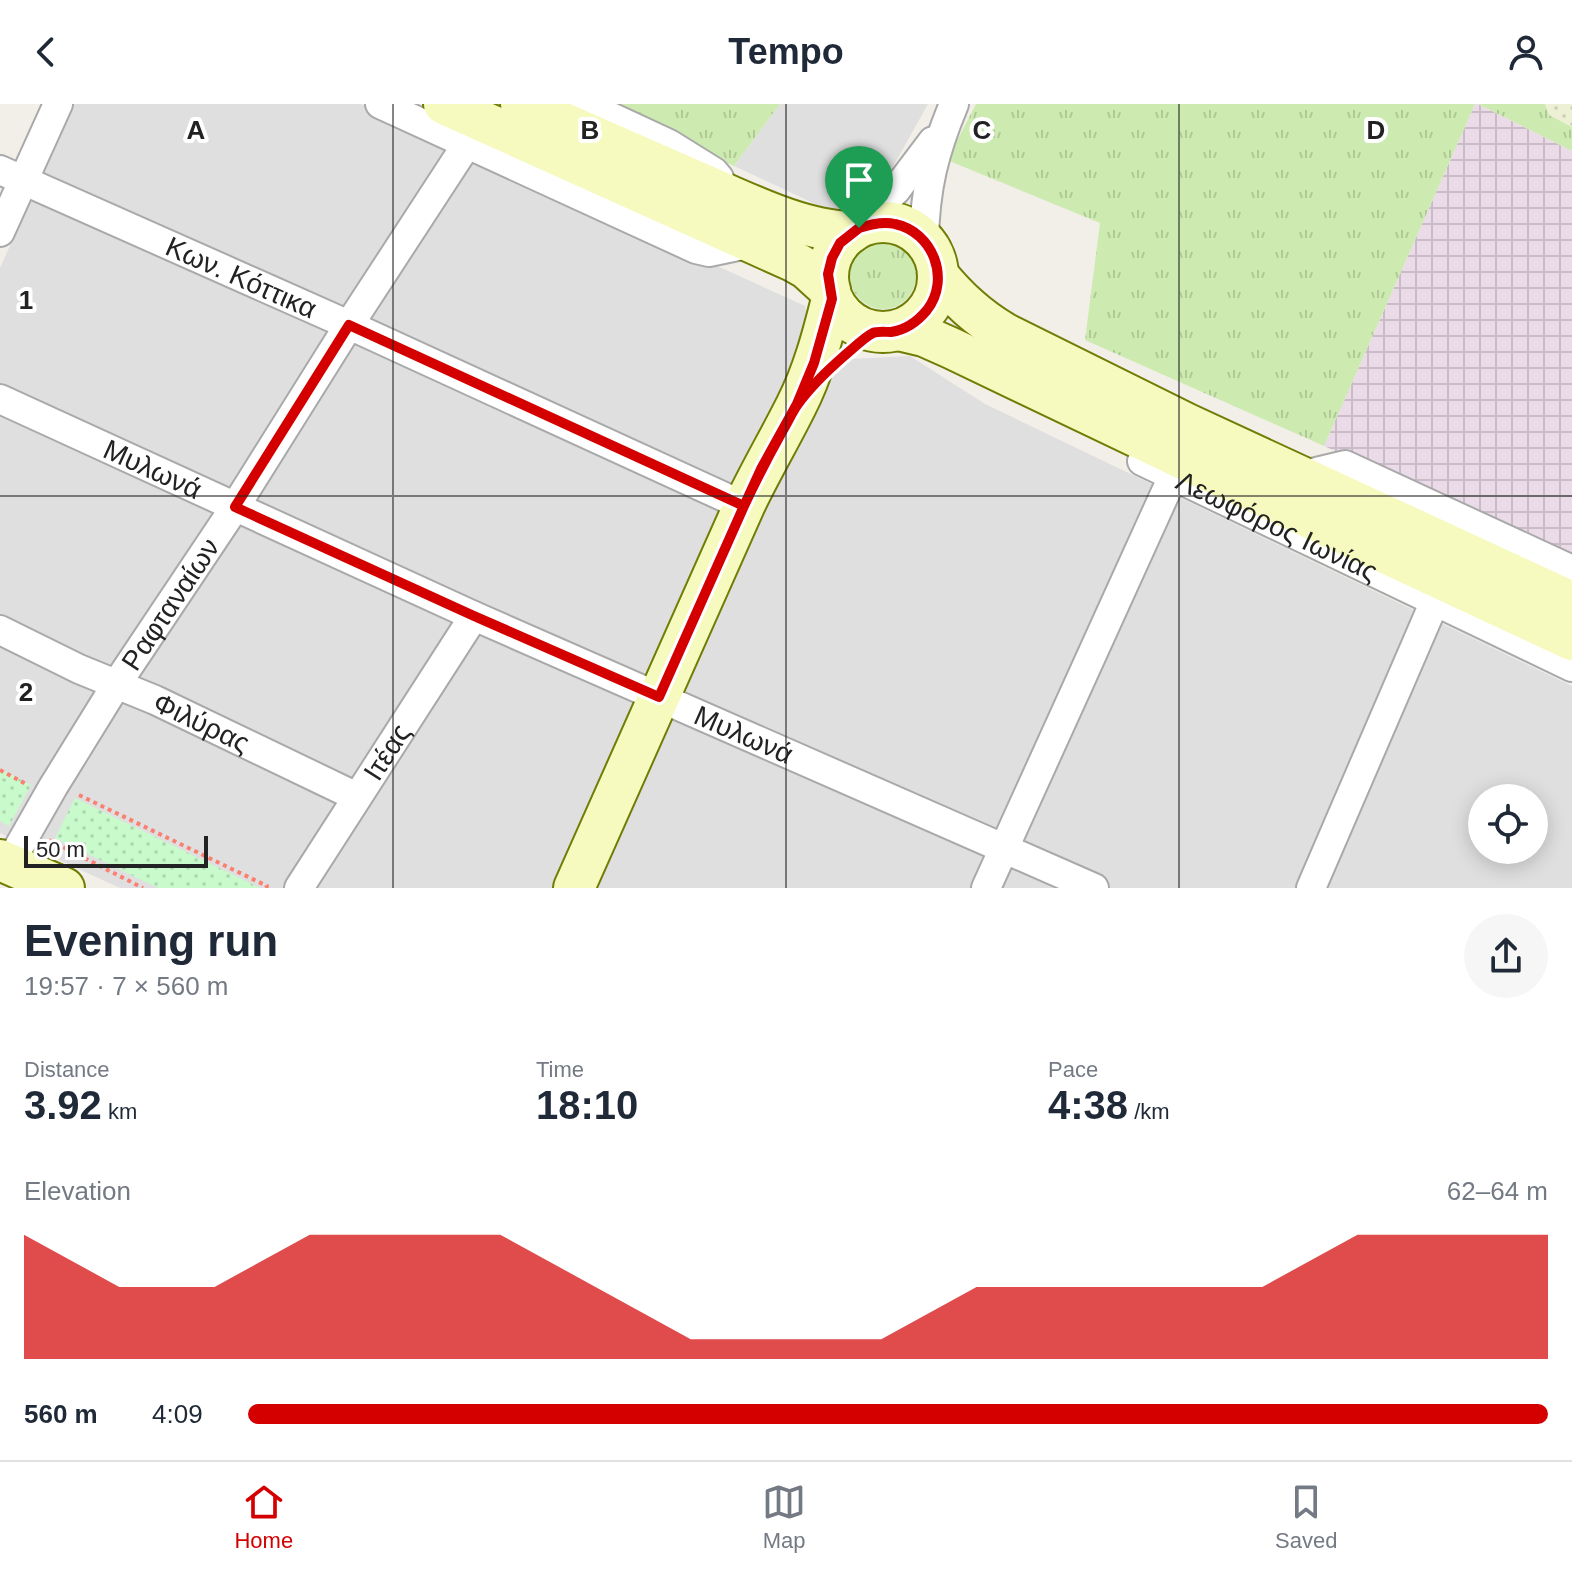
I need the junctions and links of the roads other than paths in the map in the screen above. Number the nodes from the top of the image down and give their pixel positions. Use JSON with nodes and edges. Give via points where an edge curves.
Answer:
{"nodes":[{"id":1,"x":58,"y":104,"type":"edge"},
{"id":2,"x":380,"y":104,"type":"edge"},
{"id":3,"x":444,"y":104,"type":"edge"},
{"id":4,"x":521,"y":104,"type":"edge"},
{"id":5,"x":583,"y":104,"type":"edge"},
{"id":6,"x":950,"y":114,"type":"edge"},
{"id":7,"x":467,"y":144,"type":"junction"},
{"id":8,"x":12,"y":175,"type":"edge"},
{"id":9,"x":734,"y":198,"type":"junction"},
{"id":10,"x":856,"y":230,"type":"junction"},
{"id":11,"x":0,"y":232,"type":"edge"},
{"id":12,"x":752,"y":243,"type":"junction"},
{"id":13,"x":931,"y":258,"type":"junction"},
{"id":14,"x":831,"y":295,"type":"junction"},
{"id":15,"x":349,"y":325,"type":"junction"},
{"id":16,"x":887,"y":331,"type":"junction"},
{"id":17,"x":994,"y":369,"type":"junction"},
{"id":18,"x":0,"y":399,"type":"edge"},
{"id":19,"x":797,"y":404,"type":"junction"},
{"id":20,"x":1173,"y":476,"type":"junction"},
{"id":21,"x":1299,"y":476,"type":"junction"},
{"id":22,"x":744,"y":506,"type":"junction"},
{"id":23,"x":235,"y":507,"type":"junction"},
{"id":24,"x":1572,"y":570,"type":"edge"},
{"id":25,"x":1572,"y":602,"type":"edge"},
{"id":26,"x":1434,"y":603,"type":"junction"},
{"id":27,"x":474,"y":616,"type":"junction"},
{"id":28,"x":0,"y":630,"type":"edge"},
{"id":29,"x":1572,"y":640,"type":"edge"},
{"id":30,"x":1572,"y":667,"type":"edge"},
{"id":31,"x":116,"y":685,"type":"junction"},
{"id":32,"x":659,"y":697,"type":"junction"},
{"id":33,"x":357,"y":797,"type":"junction"},
{"id":34,"x":1004,"y":847,"type":"junction"},
{"id":35,"x":4,"y":862,"type":"edge"},
{"id":36,"x":64,"y":888,"type":"edge"},
{"id":37,"x":299,"y":888,"type":"edge"},
{"id":38,"x":574,"y":888,"type":"edge"},
{"id":39,"x":986,"y":888,"type":"edge"},
{"id":40,"x":1094,"y":888,"type":"edge"},
{"id":41,"x":1311,"y":888,"type":"edge"}],
"edges":[{"from":1,"to":8,"type":"street"},
{"from":2,"to":7,"type":"street"},
{"from":3,"to":12,"type":"street"},
{"from":4,"to":9,"type":"street"},
{"from":5,"to":9,"type":"street","via":[[669,144],[714,172]]},
{"from":6,"to":10,"type":"street","via":[[896,190]]},
{"from":6,"to":13,"type":"street","via":[[924,204]]},
{"from":7,"to":12,"type":"street","via":[[696,249],[709,252]]},
{"from":7,"to":15,"type":"street","name":"Ραφταναίων"},
{"from":8,"to":11,"type":"street"},
{"from":8,"to":15,"type":"street","name":"Κων. Κόττικα"},
{"from":9,"to":10,"type":"street","via":[[810,227]]},
{"from":10,"to":13,"type":"street","via":[[894,223],[910,229]]},
{"from":10,"to":14,"type":"street","via":[[832,258]]},
{"from":12,"to":14,"type":"street","via":[[807,269]]},
{"from":13,"to":16,"type":"street","via":[[936,293],[928,309],[915,322]]},
{"from":13,"to":21,"type":"street","name":"Λεωφόρος Ιωνίας","via":[[957,299],[1004,333]]},
{"from":14,"to":16,"type":"street","via":[[849,321]]},
{"from":14,"to":19,"type":"street","via":[[814,363]]},
{"from":15,"to":22,"type":"street","name":"Κων. Κόττικα"},
{"from":15,"to":23,"type":"street","name":"Ραφταναίων"},
{"from":16,"to":17,"type":"street","name":"Λεωφόρος Ιωνίας","via":[[924,336]]},
{"from":16,"to":19,"type":"street","via":[[826,372]]},
{"from":17,"to":20,"type":"street","name":"Λεωφόρος Ιωνίας","via":[[1027,405]]},
{"from":17,"to":29,"type":"street","name":"Λεωφόρος Ιωνίας"},
{"from":18,"to":23,"type":"street","name":"Μυλωνά"},
{"from":19,"to":22,"type":"street"},
{"from":20,"to":26,"type":"street","name":"Λεωφόρος Ιωνίας"},
{"from":20,"to":34,"type":"street"},
{"from":21,"to":24,"type":"street","name":"Λεωφόρος Ιωνίας","via":[[1345,465]]},
{"from":21,"to":25,"type":"street","name":"Λεωφόρος Ιωνίας"},
{"from":22,"to":32,"type":"street"},
{"from":23,"to":27,"type":"street","name":"Μυλωνά"},
{"from":23,"to":31,"type":"street","name":"Ραφταναίων"},
{"from":26,"to":30,"type":"street","name":"Λεωφόρος Ιωνίας"},
{"from":26,"to":41,"type":"street"},
{"from":27,"to":32,"type":"street","name":"Μυλωνά"},
{"from":27,"to":33,"type":"street","name":"Ιτέας"},
{"from":28,"to":31,"type":"street","name":"Φιλύρας"},
{"from":31,"to":33,"type":"street","name":"Φιλύρας"},
{"from":31,"to":35,"type":"street","name":"Ραφταναίων"},
{"from":32,"to":34,"type":"street","name":"Μυλωνά"},
{"from":32,"to":38,"type":"street"},
{"from":33,"to":37,"type":"street","name":"Ιτέας"},
{"from":34,"to":39,"type":"street"},
{"from":34,"to":40,"type":"street","name":"Μυλωνά"},
{"from":35,"to":36,"type":"street"}]}
